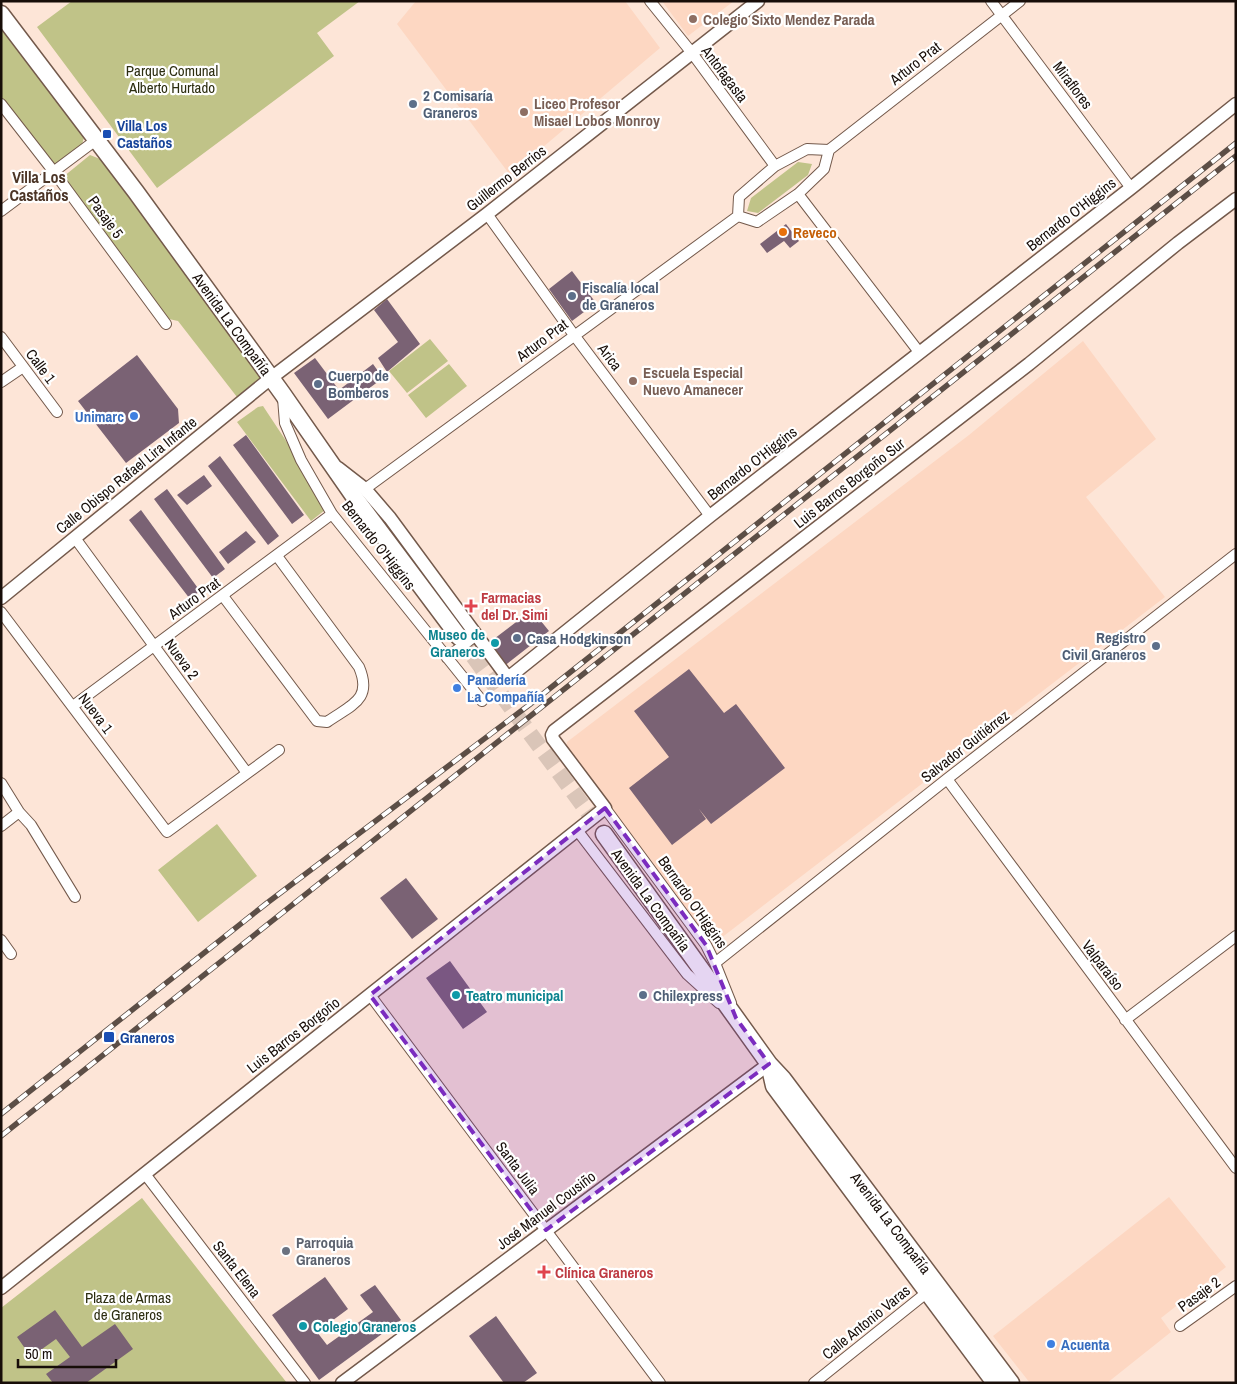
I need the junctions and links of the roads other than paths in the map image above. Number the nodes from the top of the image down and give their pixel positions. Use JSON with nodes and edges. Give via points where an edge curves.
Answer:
{"nodes":[{"id":1,"x":650,"y":1,"type":"edge"},
{"id":2,"x":758,"y":1,"type":"edge"},
{"id":3,"x":990,"y":1,"type":"edge"},
{"id":4,"x":1020,"y":1,"type":"edge"},
{"id":5,"x":1,"y":14,"type":"edge"},
{"id":6,"x":1002,"y":15,"type":"junction"},
{"id":7,"x":692,"y":53,"type":"junction"},
{"id":8,"x":1,"y":104,"type":"edge"},
{"id":9,"x":1236,"y":104,"type":"edge"},
{"id":10,"x":96,"y":140,"type":"junction"},
{"id":11,"x":829,"y":150,"type":"junction"},
{"id":12,"x":775,"y":166,"type":"junction"},
{"id":13,"x":54,"y":172,"type":"junction"},
{"id":14,"x":1131,"y":188,"type":"junction"},
{"id":15,"x":798,"y":194,"type":"junction"},
{"id":16,"x":1236,"y":200,"type":"edge"},
{"id":17,"x":1,"y":211,"type":"edge"},
{"id":18,"x":487,"y":214,"type":"junction"},
{"id":19,"x":738,"y":216,"type":"junction"},
{"id":20,"x":166,"y":324,"type":"dead end"},
{"id":21,"x":574,"y":335,"type":"junction"},
{"id":22,"x":1,"y":337,"type":"edge"},
{"id":23,"x":919,"y":352,"type":"junction"},
{"id":24,"x":23,"y":367,"type":"junction"},
{"id":25,"x":271,"y":378,"type":"junction"},
{"id":26,"x":1,"y":382,"type":"edge"},
{"id":27,"x":282,"y":394,"type":"junction"},
{"id":28,"x":57,"y":412,"type":"dead end"},
{"id":29,"x":331,"y":463,"type":"junction"},
{"id":30,"x":365,"y":490,"type":"junction"},
{"id":31,"x":332,"y":514,"type":"junction"},
{"id":32,"x":710,"y":516,"type":"junction"},
{"id":33,"x":75,"y":538,"type":"junction"},
{"id":34,"x":1236,"y":554,"type":"edge"},
{"id":35,"x":277,"y":556,"type":"junction"},
{"id":36,"x":223,"y":596,"type":"junction"},
{"id":37,"x":1,"y":598,"type":"edge"},
{"id":38,"x":1,"y":612,"type":"edge"},
{"id":39,"x":476,"y":635,"type":"junction"},
{"id":40,"x":459,"y":637,"type":"tunnel mouth"},
{"id":41,"x":155,"y":646,"type":"junction"},
{"id":42,"x":447,"y":658,"type":"junction"},
{"id":43,"x":482,"y":701,"type":"dead end"},
{"id":44,"x":73,"y":706,"type":"junction"},
{"id":45,"x":280,"y":750,"type":"dead end"},
{"id":46,"x":247,"y":773,"type":"junction"},
{"id":47,"x":947,"y":779,"type":"junction"},
{"id":48,"x":1,"y":784,"type":"edge"},
{"id":49,"x":605,"y":808,"type":"junction"},
{"id":50,"x":18,"y":812,"type":"junction"},
{"id":51,"x":1,"y":826,"type":"edge"},
{"id":52,"x":577,"y":830,"type":"junction"},
{"id":53,"x":604,"y":834,"type":"tunnel mouth"},
{"id":54,"x":75,"y":898,"type":"dead end"},
{"id":55,"x":1236,"y":936,"type":"edge"},
{"id":56,"x":1,"y":940,"type":"edge"},
{"id":57,"x":11,"y":954,"type":"dead end"},
{"id":58,"x":715,"y":963,"type":"junction"},
{"id":59,"x":370,"y":995,"type":"junction"},
{"id":60,"x":736,"y":1018,"type":"junction"},
{"id":61,"x":1125,"y":1020,"type":"junction"},
{"id":62,"x":769,"y":1064,"type":"junction"},
{"id":63,"x":1236,"y":1168,"type":"edge"},
{"id":64,"x":145,"y":1174,"type":"junction"},
{"id":65,"x":546,"y":1230,"type":"junction"},
{"id":66,"x":1236,"y":1286,"type":"edge"},
{"id":67,"x":1,"y":1288,"type":"edge"},
{"id":68,"x":932,"y":1288,"type":"junction"},
{"id":69,"x":1180,"y":1326,"type":"dead end"},
{"id":70,"x":305,"y":1383,"type":"edge"},
{"id":71,"x":342,"y":1383,"type":"edge"},
{"id":72,"x":660,"y":1383,"type":"edge"},
{"id":73,"x":814,"y":1383,"type":"edge"},
{"id":74,"x":994,"y":1383,"type":"edge"},
{"id":75,"x":1011,"y":1383,"type":"edge"}],
"edges":[{"from":1,"to":7,"type":"street","name":"Antofagasta"},
{"from":2,"to":7,"type":"street","name":"Guillermo Berrios"},
{"from":3,"to":6,"type":"street","name":"Miraflores"},
{"from":4,"to":6,"type":"street","name":"Arturo Prat"},
{"from":5,"to":10,"type":"main road","name":"Avenida La Compañía"},
{"from":6,"to":11,"type":"street","name":"Arturo Prat"},
{"from":6,"to":14,"type":"street","name":"Miraflores"},
{"from":7,"to":12,"type":"street","name":"Antofagasta"},
{"from":7,"to":18,"type":"street","name":"Guillermo Berrios"},
{"from":8,"to":13,"type":"street","name":"Pasaje 5"},
{"from":9,"to":14,"type":"street","name":"Bernardo O'Higgins"},
{"from":10,"to":13,"type":"street"},
{"from":10,"to":25,"type":"main road","name":"Avenida La Compañía"},
{"from":11,"to":12,"type":"street","via":[[806,149]]},
{"from":11,"to":15,"type":"street","via":[[824,169]]},
{"from":12,"to":19,"type":"street","via":[[738,197]]},
{"from":13,"to":17,"type":"street"},
{"from":13,"to":20,"type":"street","name":"Pasaje 5"},
{"from":14,"to":23,"type":"street","name":"Bernardo O'Higgins"},
{"from":15,"to":19,"type":"street","via":[[757,222]]},
{"from":15,"to":23,"type":"street"},
{"from":16,"to":49,"type":"street","name":"Luis Barros Borgoño Sur","via":[[554,731],[553,739]]},
{"from":18,"to":21,"type":"street","name":"Arica"},
{"from":18,"to":25,"type":"street","name":"Guillermo Berrios"},
{"from":19,"to":21,"type":"street","name":"Arturo Prat"},
{"from":21,"to":30,"type":"street","name":"Arturo Prat"},
{"from":21,"to":32,"type":"street","name":"Arica"},
{"from":22,"to":24,"type":"street","name":"Calle 1"},
{"from":23,"to":32,"type":"street","name":"Bernardo O'Higgins"},
{"from":24,"to":26,"type":"street"},
{"from":24,"to":28,"type":"street","name":"Calle 1"},
{"from":25,"to":27,"type":"main road","name":"Avenida La Compañía"},
{"from":25,"to":33,"type":"street","name":"Calle Obispo Rafael Lira Infante"},
{"from":27,"to":29,"type":"main road","name":"Avenida La Compañía"},
{"from":27,"to":31,"type":"street","name":"Bernardo O'Higgins","via":[[285,423]]},
{"from":29,"to":30,"type":"street","name":"Bernardo O'Higgins"},
{"from":29,"to":40,"type":"main road","name":"Avenida La Compañía"},
{"from":30,"to":39,"type":"street","name":"Bernardo O'Higgins","via":[[390,518]]},
{"from":31,"to":35,"type":"street","name":"Arturo Prat"},
{"from":31,"to":42,"type":"street","name":"Bernardo O'Higgins"},
{"from":32,"to":39,"type":"street","name":"Bernardo O'Higgins","via":[[513,674],[504,674]]},
{"from":33,"to":37,"type":"street","name":"Calle Obispo Rafael Lira Infante"},
{"from":33,"to":41,"type":"street","name":"Nueva 2"},
{"from":34,"to":47,"type":"street","name":"Salvador Guitiérrez"},
{"from":35,"to":36,"type":"street","name":"Arturo Prat"},
{"from":35,"to":36,"type":"street","via":[[359,666],[364,683],[358,701],[328,722],[317,721]]},
{"from":36,"to":41,"type":"street","name":"Arturo Prat"},
{"from":38,"to":44,"type":"street","name":"Nueva 1"},
{"from":39,"to":42,"type":"street"},
{"from":41,"to":44,"type":"street","name":"Arturo Prat"},
{"from":41,"to":46,"type":"street","name":"Nueva 2"},
{"from":42,"to":43,"type":"street","name":"Bernardo O'Higgins"},
{"from":44,"to":46,"type":"street","name":"Nueva 1","via":[[167,832]]},
{"from":45,"to":46,"type":"street"},
{"from":47,"to":58,"type":"street","name":"Salvador Guitiérrez"},
{"from":47,"to":61,"type":"street","name":"Valparaíso"},
{"from":48,"to":50,"type":"street"},
{"from":49,"to":52,"type":"street","name":"Luis Barros Borgoño"},
{"from":49,"to":58,"type":"street","name":"Bernardo O'Higgins","via":[[706,945]]},
{"from":50,"to":51,"type":"street"},
{"from":50,"to":54,"type":"street","via":[[31,825]]},
{"from":52,"to":59,"type":"street","name":"Luis Barros Borgoño"},
{"from":52,"to":60,"type":"street","via":[[687,974]]},
{"from":53,"to":60,"type":"main road","name":"Avenida La Compañía"},
{"from":55,"to":61,"type":"street"},
{"from":56,"to":57,"type":"street"},
{"from":58,"to":60,"type":"street","name":"Bernardo O'Higgins"},
{"from":59,"to":64,"type":"street","name":"Luis Barros Borgoño"},
{"from":59,"to":65,"type":"street","name":"Santa Julia"},
{"from":60,"to":62,"type":"main road","name":"Avenida La Compañía"},
{"from":61,"to":63,"type":"street","name":"Valparaíso"},
{"from":62,"to":65,"type":"street","name":"José Manuel Cousiño"},
{"from":62,"to":68,"type":"main road","name":"Avenida La Compañía"},
{"from":64,"to":67,"type":"street","name":"Luis Barros Borgoño"},
{"from":64,"to":70,"type":"street","name":"Santa Elena"},
{"from":65,"to":71,"type":"street","name":"José Manuel Cousiño"},
{"from":65,"to":72,"type":"street","name":"Santa Julia"},
{"from":66,"to":69,"type":"street","name":"Pasaje 2"},
{"from":68,"to":73,"type":"street","name":"Calle Antonio Varas"},
{"from":68,"to":74,"type":"main road","name":"Avenida La Compañía"},
{"from":68,"to":75,"type":"main road","name":"Avenida La Compañía"}]}
